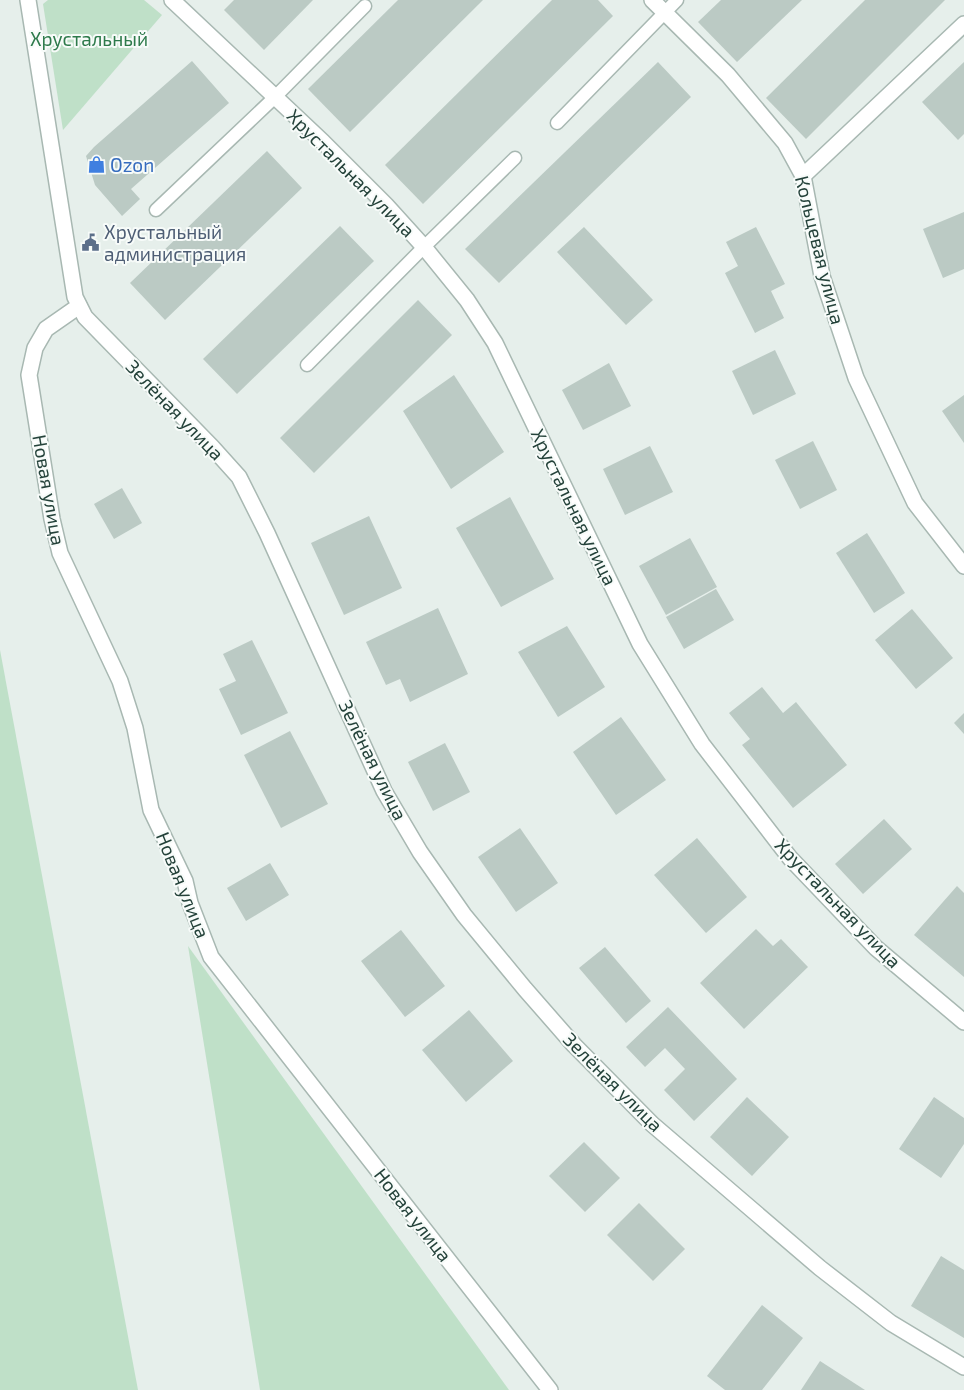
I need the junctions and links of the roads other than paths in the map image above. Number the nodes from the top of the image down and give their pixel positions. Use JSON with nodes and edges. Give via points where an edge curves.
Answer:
{"nodes":[{"id":1,"x":28,"y":0,"type":"edge"},
{"id":2,"x":172,"y":0,"type":"edge"},
{"id":3,"x":652,"y":0,"type":"edge"},
{"id":4,"x":677,"y":0,"type":"edge"},
{"id":5,"x":365,"y":6,"type":"dead end"},
{"id":6,"x":664,"y":12,"type":"junction"},
{"id":7,"x":964,"y":24,"type":"edge"},
{"id":8,"x":275,"y":97,"type":"junction"},
{"id":9,"x":557,"y":123,"type":"dead end"},
{"id":10,"x":515,"y":158,"type":"dead end"},
{"id":11,"x":803,"y":176,"type":"junction"},
{"id":12,"x":156,"y":210,"type":"dead end"},
{"id":13,"x":424,"y":247,"type":"junction"},
{"id":14,"x":79,"y":306,"type":"junction"},
{"id":15,"x":307,"y":365,"type":"dead end"},
{"id":16,"x":964,"y":566,"type":"edge"},
{"id":17,"x":964,"y":1022,"type":"edge"},
{"id":18,"x":964,"y":1367,"type":"edge"},
{"id":19,"x":550,"y":1390,"type":"edge"}],
"edges":[{"from":1,"to":14,"type":"street","name":"Зелёная улица"},
{"from":2,"to":8,"type":"street","name":"Хрустальная улица"},
{"from":3,"to":6,"type":"street","name":"Кольцевая улица"},
{"from":4,"to":6,"type":"lane"},
{"from":5,"to":8,"type":"lane"},
{"from":6,"to":9,"type":"lane"},
{"from":6,"to":11,"type":"street","name":"Кольцевая улица","via":[[728,75],[785,143]]},
{"from":7,"to":11,"type":"street"},
{"from":8,"to":12,"type":"lane"},
{"from":8,"to":13,"type":"street","name":"Хрустальная улица","via":[[386,205]]},
{"from":10,"to":13,"type":"lane"},
{"from":11,"to":16,"type":"street","name":"Кольцевая улица","via":[[822,276],[856,378],[915,503]]},
{"from":13,"to":15,"type":"lane"},
{"from":13,"to":17,"type":"street","name":"Хрустальная улица","via":[[467,300],[495,343],[640,644],[702,744],[790,858],[876,948]]},
{"from":14,"to":18,"type":"street","name":"Зелёная улица","via":[[85,317],[239,477],[384,791],[420,852],[464,915],[525,989],[574,1045],[652,1124],[820,1268],[891,1323]]},
{"from":14,"to":19,"type":"street","name":"Новая улица","via":[[46,329],[34,348],[29,375],[52,518],[60,553],[120,681],[135,728],[151,810],[185,881],[190,903],[212,957]]}]}
